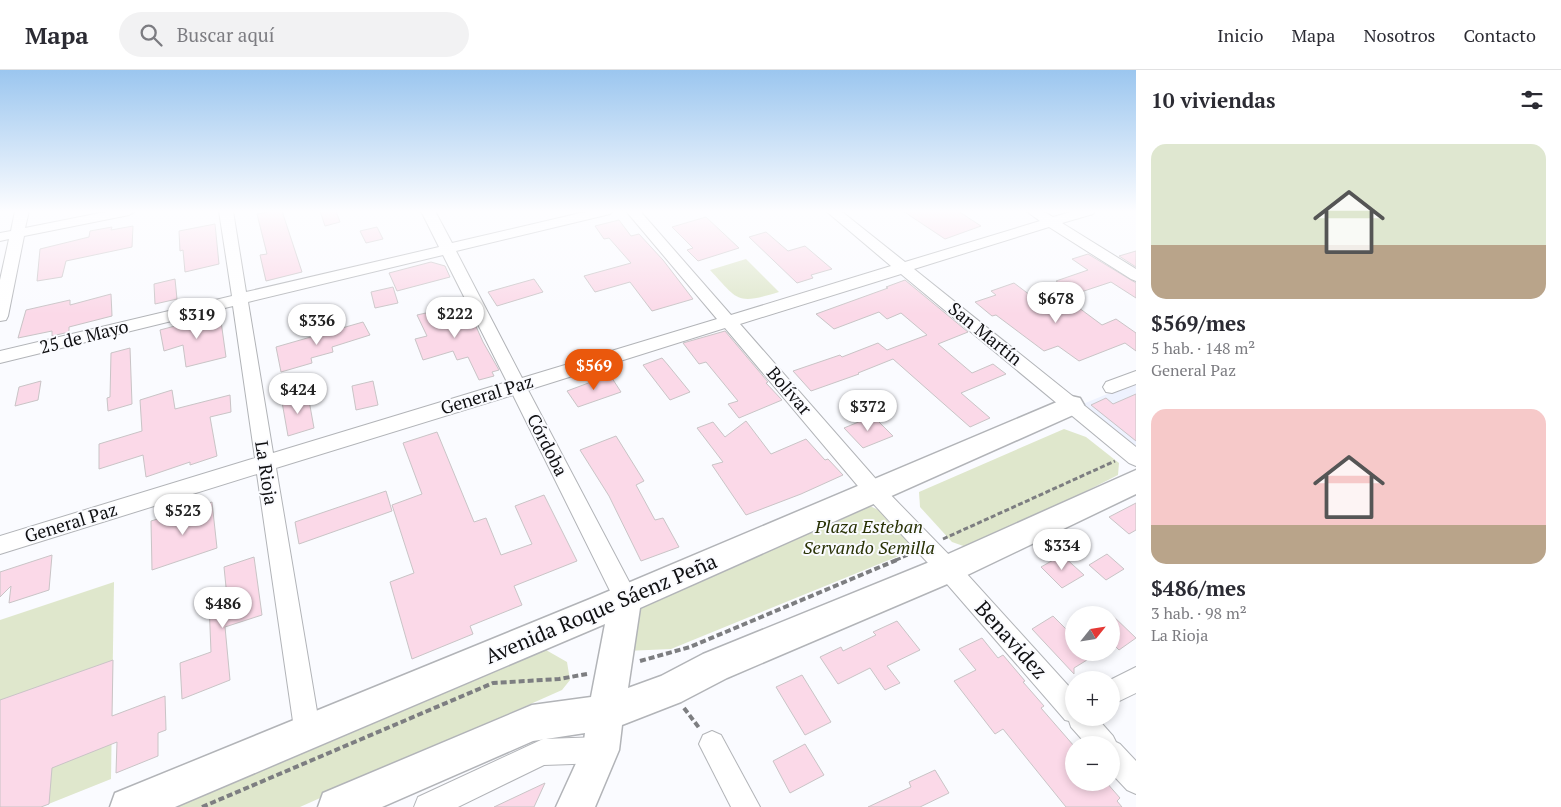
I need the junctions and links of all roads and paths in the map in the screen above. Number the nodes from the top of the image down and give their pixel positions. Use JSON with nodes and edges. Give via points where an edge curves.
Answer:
{"nodes":[{"id":1,"x":15,"y":245,"type":"edge"},
{"id":2,"x":231,"y":245,"type":"edge"},
{"id":3,"x":445,"y":245,"type":"edge"},
{"id":4,"x":462,"y":245,"type":"edge"},
{"id":5,"x":662,"y":245,"type":"edge"},
{"id":6,"x":875,"y":245,"type":"edge"},
{"id":7,"x":975,"y":245,"type":"edge"},
{"id":8,"x":1087,"y":245,"type":"edge"},
{"id":9,"x":447,"y":249,"type":"junction"},
{"id":10,"x":903,"y":268,"type":"junction"},
{"id":11,"x":1136,"y":276,"type":"edge"},
{"id":12,"x":240,"y":299,"type":"junction"},
{"id":13,"x":0,"y":316,"type":"edge"},
{"id":14,"x":729,"y":321,"type":"junction"},
{"id":15,"x":0,"y":357,"type":"edge"},
{"id":16,"x":1136,"y":377,"type":"edge"},
{"id":17,"x":517,"y":386,"type":"junction"},
{"id":18,"x":1112,"y":387,"type":"dead end"},
{"id":19,"x":1071,"y":405,"type":"junction"},
{"id":20,"x":264,"y":464,"type":"junction"},
{"id":21,"x":1134,"y":464,"type":"edge"},
{"id":22,"x":875,"y":492,"type":"junction"},
{"id":23,"x":0,"y":545,"type":"edge"},
{"id":24,"x":937,"y":558,"type":"junction"},
{"id":25,"x":626,"y":599,"type":"junction"},
{"id":26,"x":614,"y":668,"type":"junction"},
{"id":27,"x":1136,"y":679,"type":"edge"},
{"id":28,"x":1120,"y":688,"type":"edge"},
{"id":29,"x":669,"y":690,"type":"junction"},
{"id":30,"x":1065,"y":701,"type":"edge"},
{"id":31,"x":606,"y":713,"type":"junction"},
{"id":32,"x":1087,"y":726,"type":"edge"},
{"id":33,"x":308,"y":734,"type":"junction"},
{"id":34,"x":1096,"y":736,"type":"edge"},
{"id":35,"x":712,"y":744,"type":"joint"},
{"id":36,"x":601,"y":750,"type":"junction"},
{"id":37,"x":1120,"y":763,"type":"edge"},
{"id":38,"x":1136,"y":781,"type":"edge"},
{"id":39,"x":129,"y":807,"type":"edge"},
{"id":40,"x":202,"y":807,"type":"edge"},
{"id":41,"x":337,"y":807,"type":"edge"},
{"id":42,"x":428,"y":807,"type":"edge"},
{"id":43,"x":575,"y":807,"type":"edge"},
{"id":44,"x":746,"y":807,"type":"edge"}],
"edges":[{"from":1,"to":13,"type":"street"},
{"from":2,"to":12,"type":"street","name":"La Rioja"},
{"from":3,"to":9,"type":"street","name":"Córdoba"},
{"from":4,"to":9,"type":"street","name":"25 de Mayo"},
{"from":5,"to":14,"type":"street","name":"Bolívar"},
{"from":6,"to":10,"type":"street","name":"San Martín"},
{"from":7,"to":10,"type":"street","name":"General Paz"},
{"from":8,"to":11,"type":"street"},
{"from":9,"to":12,"type":"street","name":"25 de Mayo"},
{"from":9,"to":17,"type":"street","name":"Córdoba"},
{"from":10,"to":14,"type":"street","name":"General Paz"},
{"from":10,"to":19,"type":"street","name":"San Martín"},
{"from":12,"to":15,"type":"street","name":"25 de Mayo"},
{"from":12,"to":20,"type":"street","name":"La Rioja"},
{"from":14,"to":17,"type":"street","name":"General Paz"},
{"from":14,"to":22,"type":"street","name":"Bolívar"},
{"from":16,"to":18,"type":"street"},
{"from":17,"to":20,"type":"street","name":"General Paz"},
{"from":17,"to":25,"type":"street","name":"Córdoba"},
{"from":19,"to":21,"type":"street","name":"San Martín"},
{"from":19,"to":22,"type":"main road","name":"Avenida Roque Sáenz Peña"},
{"from":20,"to":23,"type":"street","name":"General Paz"},
{"from":20,"to":33,"type":"street","name":"La Rioja"},
{"from":21,"to":24,"type":"main road"},
{"from":21,"to":24,"type":"path"},
{"from":22,"to":24,"type":"street","name":"Bolívar"},
{"from":22,"to":25,"type":"main road","name":"Avenida Roque Sáenz Peña"},
{"from":24,"to":26,"type":"path","via":[[690,647]]},
{"from":24,"to":29,"type":"main road"},
{"from":24,"to":30,"type":"street","name":"Benavidez"},
{"from":25,"to":26,"type":"main road"},
{"from":25,"to":33,"type":"main road","name":"Avenida Roque Sáenz Peña"},
{"from":26,"to":31,"type":"main road"},
{"from":26,"to":40,"type":"path","via":[[560,679],[494,683]]},
{"from":27,"to":28,"type":"street"},
{"from":29,"to":31,"type":"main road"},
{"from":29,"to":35,"type":"path"},
{"from":31,"to":36,"type":"main road"},
{"from":31,"to":41,"type":"main road","via":[[532,722]]},
{"from":32,"to":34,"type":"street"},
{"from":33,"to":39,"type":"main road","name":"Avenida Roque Sáenz Peña"},
{"from":35,"to":44,"type":"street"},
{"from":36,"to":42,"type":"street","via":[[543,752]]},
{"from":36,"to":43,"type":"main road"},
{"from":37,"to":38,"type":"street"}]}
